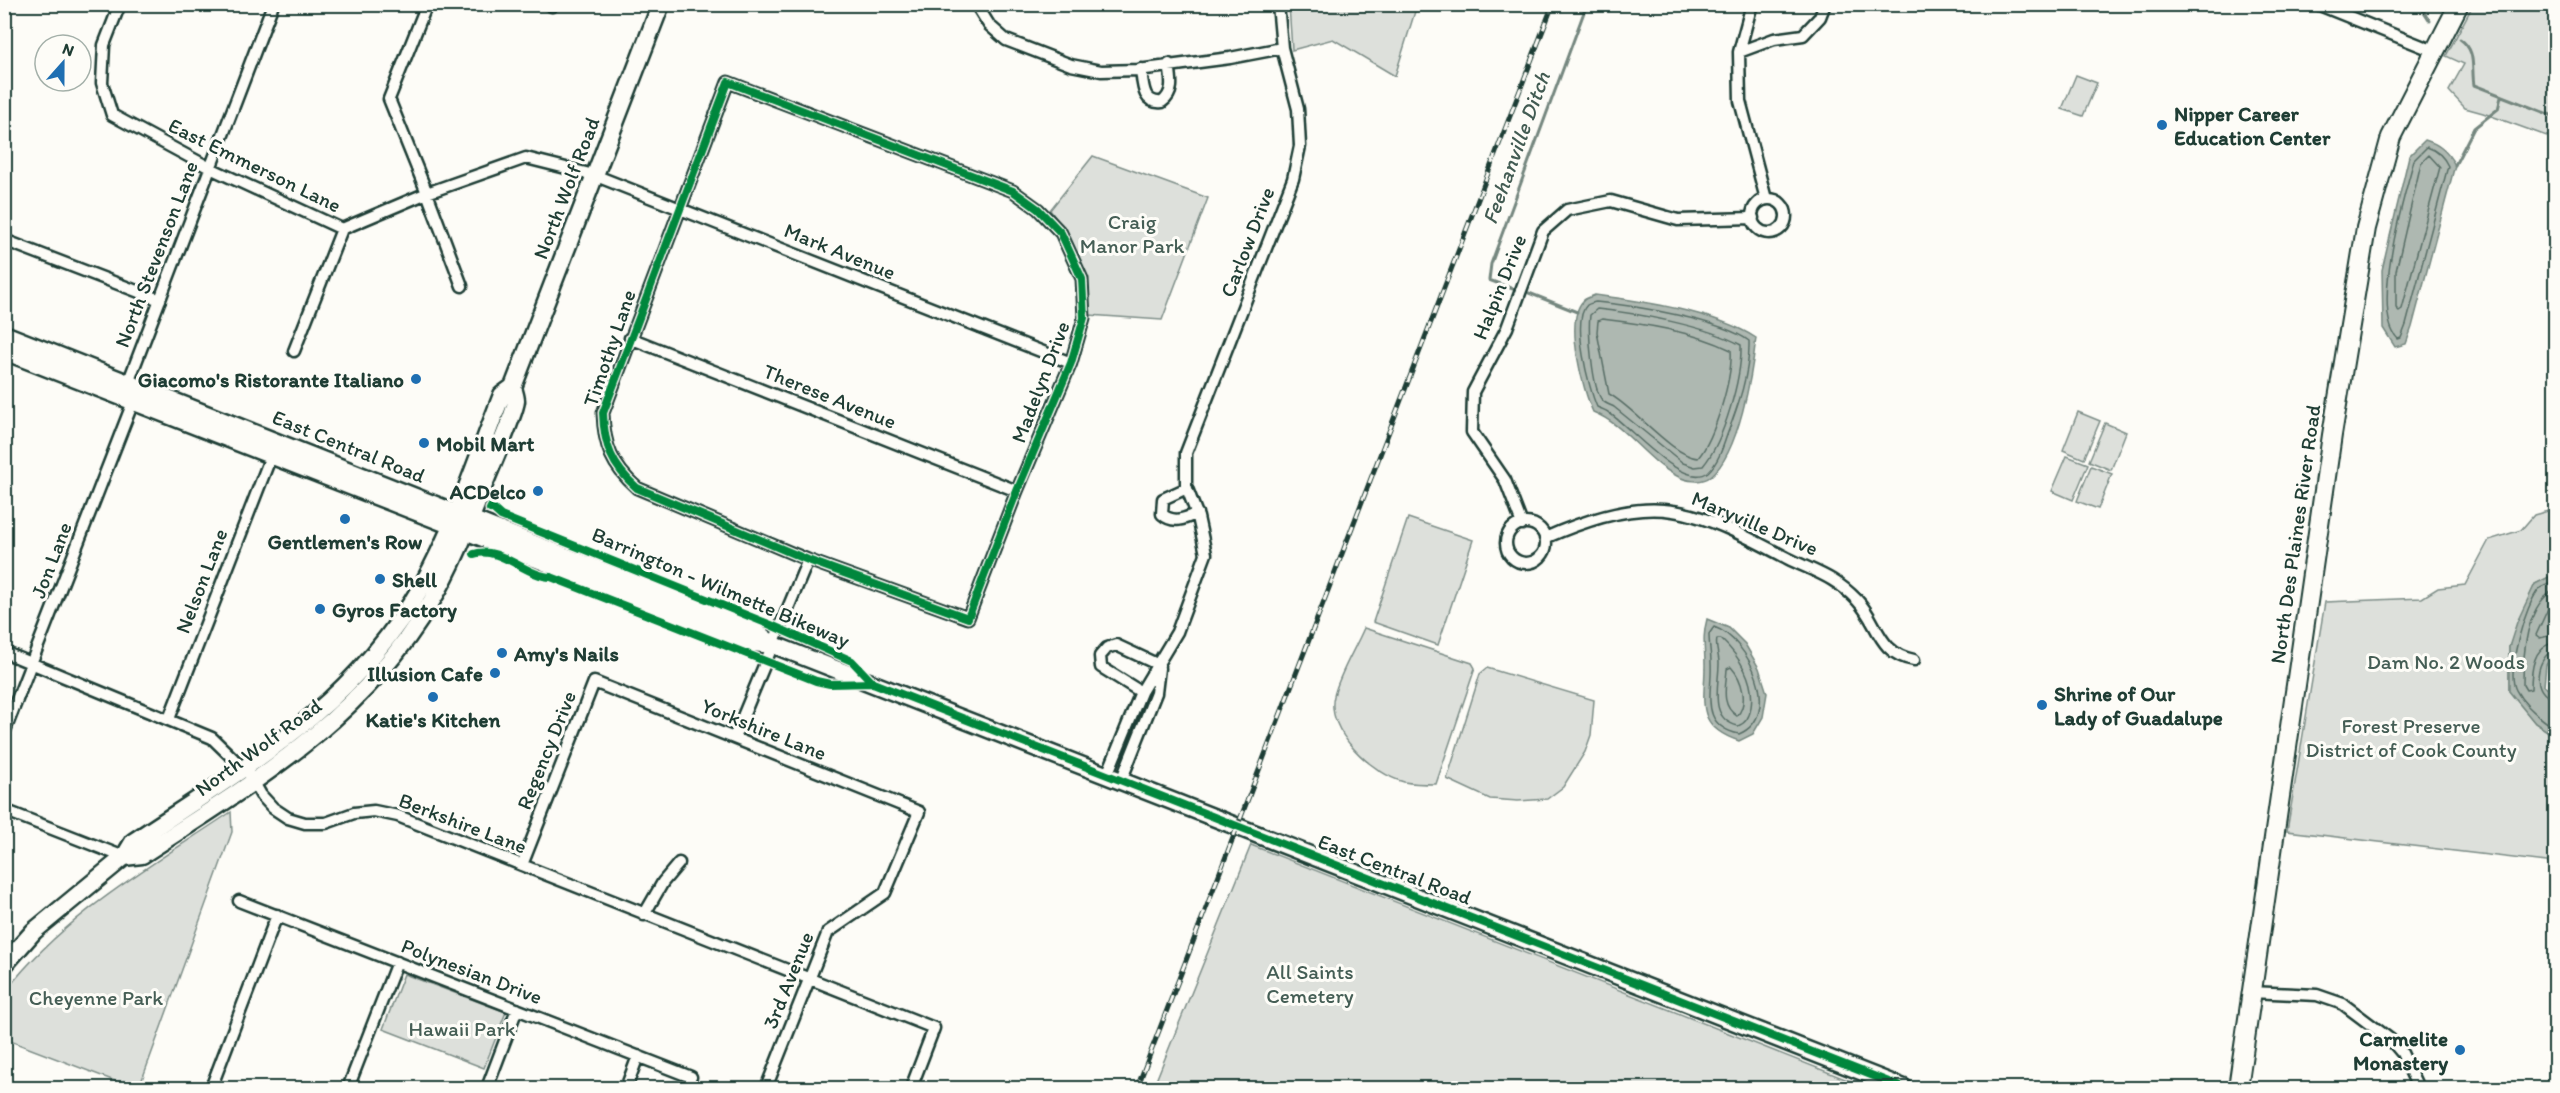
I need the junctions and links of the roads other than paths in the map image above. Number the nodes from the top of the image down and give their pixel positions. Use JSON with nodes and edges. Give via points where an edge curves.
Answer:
{"nodes":[{"id":1,"x":120,"y":4,"type":"edge"},
{"id":2,"x":273,"y":4,"type":"edge"},
{"id":3,"x":427,"y":4,"type":"edge"},
{"id":4,"x":661,"y":4,"type":"edge"},
{"id":5,"x":976,"y":4,"type":"edge"},
{"id":6,"x":1278,"y":4,"type":"edge"},
{"id":7,"x":1752,"y":4,"type":"edge"},
{"id":8,"x":1825,"y":4,"type":"edge"},
{"id":9,"x":2317,"y":4,"type":"edge"},
{"id":10,"x":2458,"y":4,"type":"edge"},
{"id":11,"x":1282,"y":48,"type":"junction"},
{"id":12,"x":2434,"y":51,"type":"junction"},
{"id":13,"x":1739,"y":52,"type":"junction"},
{"id":14,"x":1169,"y":64,"type":"junction"},
{"id":15,"x":1141,"y":69,"type":"junction"},
{"id":16,"x":728,"y":82,"type":"joint"},
{"id":17,"x":210,"y":168,"type":"junction"},
{"id":18,"x":594,"y":175,"type":"junction"},
{"id":19,"x":428,"y":194,"type":"junction"},
{"id":20,"x":1766,"y":199,"type":"junction"},
{"id":21,"x":679,"y":208,"type":"junction"},
{"id":22,"x":1753,"y":218,"type":"junction"},
{"id":23,"x":342,"y":229,"type":"junction"},
{"id":24,"x":4,"y":240,"type":"edge"},
{"id":25,"x":462,"y":286,"type":"dead end"},
{"id":26,"x":160,"y":300,"type":"junction"},
{"id":27,"x":4,"y":334,"type":"edge"},
{"id":28,"x":630,"y":338,"type":"junction"},
{"id":29,"x":4,"y":351,"type":"edge"},
{"id":30,"x":294,"y":351,"type":"dead end"},
{"id":31,"x":1071,"y":363,"type":"junction"},
{"id":32,"x":128,"y":383,"type":"junction"},
{"id":33,"x":133,"y":402,"type":"junction"},
{"id":34,"x":271,"y":456,"type":"junction"},
{"id":35,"x":1187,"y":488,"type":"junction"},
{"id":36,"x":1017,"y":490,"type":"junction"},
{"id":37,"x":1197,"y":513,"type":"junction"},
{"id":38,"x":460,"y":522,"type":"junction"},
{"id":39,"x":1522,"y":524,"type":"junction"},
{"id":40,"x":1545,"y":538,"type":"junction"},
{"id":41,"x":808,"y":560,"type":"junction"},
{"id":42,"x":968,"y":618,"type":"joint"},
{"id":43,"x":774,"y":645,"type":"junction"},
{"id":44,"x":4,"y":652,"type":"edge"},
{"id":45,"x":1914,"y":660,"type":"dead end"},
{"id":46,"x":32,"y":663,"type":"junction"},
{"id":47,"x":1159,"y":665,"type":"junction"},
{"id":48,"x":594,"y":682,"type":"joint"},
{"id":49,"x":1141,"y":692,"type":"junction"},
{"id":50,"x":169,"y":719,"type":"junction"},
{"id":51,"x":4,"y":733,"type":"edge"},
{"id":52,"x":734,"y":738,"type":"junction"},
{"id":53,"x":248,"y":775,"type":"junction"},
{"id":54,"x":1114,"y":778,"type":"junction"},
{"id":55,"x":4,"y":810,"type":"edge"},
{"id":56,"x":919,"y":812,"type":"joint"},
{"id":57,"x":124,"y":857,"type":"junction"},
{"id":58,"x":679,"y":863,"type":"dead end"},
{"id":59,"x":522,"y":866,"type":"junction"},
{"id":60,"x":239,"y":901,"type":"dead end"},
{"id":61,"x":277,"y":915,"type":"junction"},
{"id":62,"x":644,"y":915,"type":"junction"},
{"id":63,"x":397,"y":962,"type":"junction"},
{"id":64,"x":4,"y":965,"type":"edge"},
{"id":65,"x":808,"y":978,"type":"junction"},
{"id":66,"x":2250,"y":992,"type":"junction"},
{"id":67,"x":517,"y":1009,"type":"junction"},
{"id":68,"x":638,"y":1056,"type":"junction"},
{"id":69,"x":692,"y":1077,"type":"dead end"},
{"id":70,"x":211,"y":1089,"type":"edge"},
{"id":71,"x":348,"y":1089,"type":"edge"},
{"id":72,"x":487,"y":1089,"type":"edge"},
{"id":73,"x":626,"y":1089,"type":"edge"},
{"id":74,"x":766,"y":1089,"type":"edge"},
{"id":75,"x":911,"y":1089,"type":"edge"},
{"id":76,"x":1904,"y":1089,"type":"edge"},
{"id":77,"x":2238,"y":1089,"type":"edge"},
{"id":78,"x":2418,"y":1089,"type":"edge"}],
"edges":[{"from":1,"to":17,"type":"street","name":"East Emmerson Lane","via":[[104,45],[102,83],[112,115]]},
{"from":2,"to":17,"type":"street","name":"North Stevenson Lane"},
{"from":3,"to":19,"type":"street","via":[[389,99]]},
{"from":4,"to":18,"type":"main road","name":"North Wolf Road"},
{"from":5,"to":15,"type":"street","via":[[989,25],[1006,40],[1071,65],[1101,71]]},
{"from":6,"to":11,"type":"street","name":"Carlow Drive"},
{"from":7,"to":13,"type":"street"},
{"from":8,"to":13,"type":"street","via":[[1820,17],[1803,35],[1774,39]]},
{"from":9,"to":12,"type":"street"},
{"from":10,"to":12,"type":"main road","name":"North Des Plaines River Road"},
{"from":11,"to":14,"type":"street"},
{"from":11,"to":35,"type":"street","name":"Carlow Drive","via":[[1298,109],[1300,146],[1186,453]]},
{"from":12,"to":66,"type":"main road","name":"North Des Plaines River Road","via":[[2391,137],[2366,228]]},
{"from":13,"to":20,"type":"street","via":[[1740,102]]},
{"from":14,"to":15,"type":"street"},
{"from":14,"to":15,"type":"street","via":[[1171,88],[1162,102],[1150,101],[1146,96]]},
{"from":16,"to":21,"type":"street","name":"Timothy Lane"},
{"from":16,"to":31,"type":"street","name":"Madelyn Drive","via":[[1013,191],[1038,209],[1061,232],[1082,279],[1084,318]]},
{"from":17,"to":23,"type":"street","name":"East Emmerson Lane"},
{"from":17,"to":26,"type":"street","name":"North Stevenson Lane"},
{"from":18,"to":19,"type":"street","name":"East Emmerson Lane","via":[[526,158]]},
{"from":18,"to":21,"type":"street","name":"Mark Avenue"},
{"from":18,"to":38,"type":"main road","name":"North Wolf Road","via":[[513,387],[502,394]]},
{"from":19,"to":23,"type":"street","name":"East Emmerson Lane"},
{"from":19,"to":25,"type":"street"},
{"from":20,"to":22,"type":"street","via":[[1755,206]]},
{"from":20,"to":22,"type":"street","via":[[1776,200],[1783,207],[1783,225],[1765,232]]},
{"from":21,"to":28,"type":"street","name":"Timothy Lane"},
{"from":21,"to":31,"type":"street","name":"Mark Avenue"},
{"from":22,"to":39,"type":"street","name":"Halpin Drive","via":[[1678,220],[1611,201],[1568,210],[1543,231],[1507,328],[1473,392],[1472,432],[1505,480]]},
{"from":23,"to":30,"type":"street"},
{"from":24,"to":26,"type":"street"},
{"from":26,"to":32,"type":"street","name":"North Stevenson Lane"},
{"from":27,"to":32,"type":"main road","name":"East Central Road"},
{"from":28,"to":36,"type":"street","name":"Therese Avenue"},
{"from":28,"to":41,"type":"street","name":"Timothy Lane","via":[[603,413],[604,437],[625,477],[638,488]]},
{"from":29,"to":33,"type":"main road","name":"East Central Road"},
{"from":31,"to":36,"type":"street","name":"Madelyn Drive"},
{"from":32,"to":38,"type":"main road","name":"East Central Road"},
{"from":33,"to":34,"type":"main road","name":"East Central Road"},
{"from":33,"to":46,"type":"street","name":"Jon Lane"},
{"from":34,"to":38,"type":"main road","name":"East Central Road"},
{"from":34,"to":50,"type":"street","name":"Nelson Lane"},
{"from":35,"to":37,"type":"street","name":"Carlow Drive"},
{"from":35,"to":37,"type":"street","via":[[1163,499],[1162,514],[1177,520]]},
{"from":36,"to":42,"type":"street","name":"Madelyn Drive"},
{"from":37,"to":47,"type":"street","name":"Carlow Drive","via":[[1206,554],[1177,632]]},
{"from":38,"to":43,"type":"main road","name":"East Central Road","via":[[756,632]]},
{"from":38,"to":53,"type":"main road","name":"North Wolf Road","via":[[373,657],[351,682]]},
{"from":39,"to":40,"type":"street","via":[[1533,525]]},
{"from":39,"to":40,"type":"street","via":[[1507,537],[1507,550],[1516,561],[1535,561],[1544,551]]},
{"from":40,"to":45,"type":"street","name":"Maryville Drive","via":[[1627,511],[1658,509],[1693,516],[1756,541],[1837,581],[1866,609],[1891,651]]},
{"from":41,"to":42,"type":"street","name":"Timothy Lane"},
{"from":41,"to":43,"type":"street"},
{"from":43,"to":52,"type":"street"},
{"from":43,"to":54,"type":"main road","name":"East Central Road"},
{"from":44,"to":46,"type":"street","name":"Berkshire Lane"},
{"from":46,"to":50,"type":"street","name":"Berkshire Lane"},
{"from":46,"to":51,"type":"street","name":"Jon Lane"},
{"from":47,"to":49,"type":"street","name":"Carlow Drive"},
{"from":47,"to":49,"type":"street","via":[[1116,645],[1101,656],[1101,667]]},
{"from":47,"to":54,"type":"street","name":"Carlow Drive","via":[[1156,693]]},
{"from":48,"to":52,"type":"street","name":"Yorkshire Lane"},
{"from":48,"to":59,"type":"street","name":"Regency Drive"},
{"from":49,"to":54,"type":"street","name":"Carlow Drive"},
{"from":50,"to":53,"type":"street","name":"Berkshire Lane","via":[[212,738]]},
{"from":52,"to":56,"type":"street","name":"Yorkshire Lane"},
{"from":53,"to":57,"type":"main road","name":"North Wolf Road","via":[[133,842]]},
{"from":53,"to":59,"type":"street","name":"Berkshire Lane","via":[[273,808],[288,818],[326,823],[374,811],[398,816]]},
{"from":54,"to":76,"type":"main road","name":"East Central Road"},
{"from":55,"to":57,"type":"street"},
{"from":56,"to":65,"type":"street","name":"3rd Avenue","via":[[885,894],[828,932]]},
{"from":57,"to":64,"type":"main road","name":"North Wolf Road","via":[[34,931]]},
{"from":58,"to":62,"type":"street"},
{"from":59,"to":62,"type":"street","name":"Berkshire Lane"},
{"from":60,"to":61,"type":"street","name":"Polynesian Drive"},
{"from":61,"to":63,"type":"street","name":"Polynesian Drive"},
{"from":61,"to":70,"type":"street"},
{"from":62,"to":65,"type":"street","name":"Berkshire Lane"},
{"from":63,"to":67,"type":"street","name":"Polynesian Drive"},
{"from":63,"to":71,"type":"street"},
{"from":65,"to":74,"type":"street","name":"3rd Avenue"},
{"from":65,"to":75,"type":"street","name":"Berkshire Lane","via":[[934,1028]]},
{"from":66,"to":77,"type":"main road","name":"North Des Plaines River Road"},
{"from":66,"to":78,"type":"street","via":[[2317,995],[2343,1004],[2402,1053]]},
{"from":67,"to":68,"type":"street","name":"Polynesian Drive"},
{"from":67,"to":72,"type":"street"},
{"from":68,"to":69,"type":"street","name":"Polynesian Drive"},
{"from":68,"to":73,"type":"street"}]}
